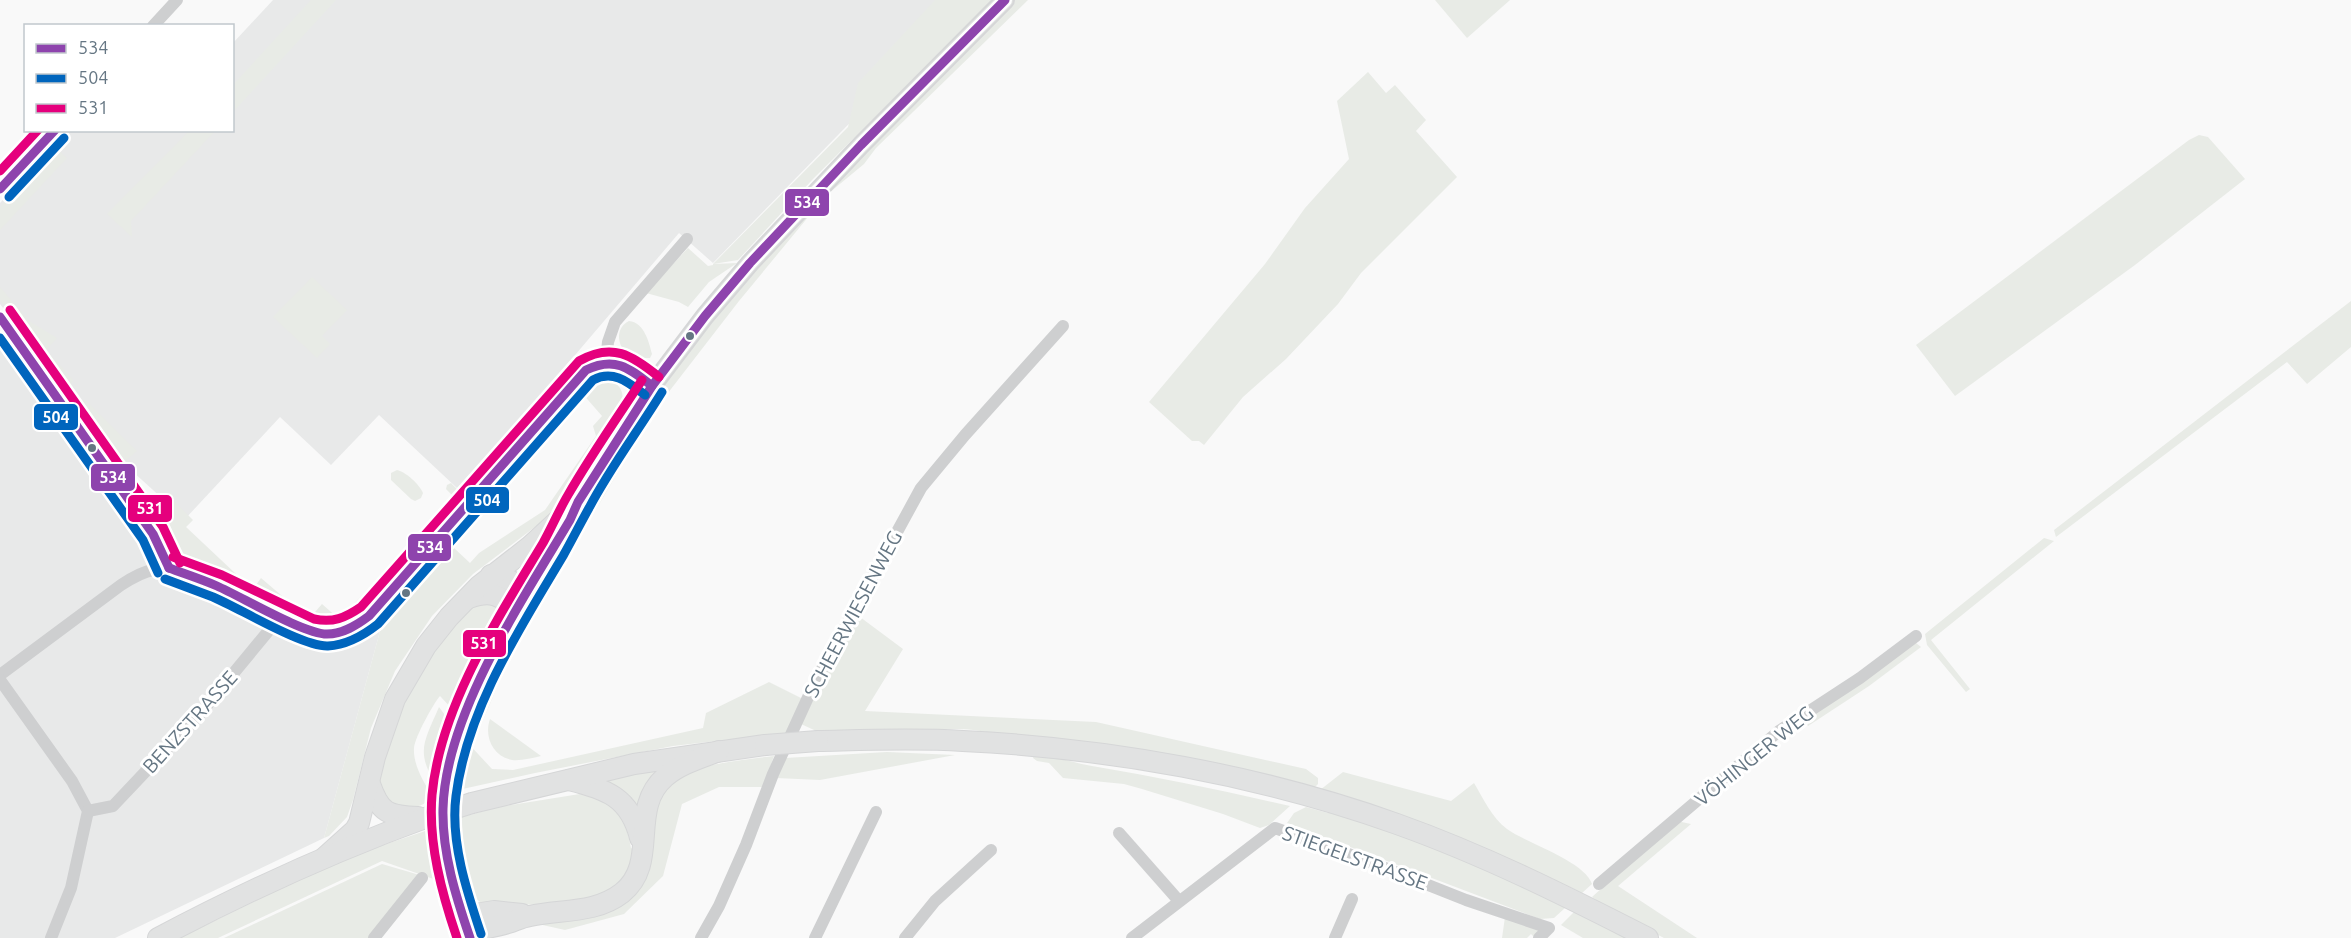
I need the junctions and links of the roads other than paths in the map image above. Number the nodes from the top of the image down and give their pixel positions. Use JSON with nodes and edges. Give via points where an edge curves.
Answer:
{"nodes":[{"id":1,"x":177,"y":0,"type":"edge"},
{"id":2,"x":1005,"y":0,"type":"edge"},
{"id":3,"x":155,"y":24,"type":"edge"},
{"id":4,"x":53,"y":132,"type":"edge"},
{"id":5,"x":0,"y":189,"type":"edge"},
{"id":6,"x":687,"y":239,"type":"dead end"},
{"id":7,"x":0,"y":317,"type":"edge"},
{"id":8,"x":1063,"y":326,"type":"dead end"},
{"id":9,"x":606,"y":361,"type":"junction"},
{"id":10,"x":652,"y":386,"type":"junction"},
{"id":11,"x":578,"y":502,"type":"junction"},
{"id":12,"x":169,"y":568,"type":"junction"},
{"id":13,"x":491,"y":574,"type":"junction"},
{"id":14,"x":469,"y":598,"type":"junction"},
{"id":15,"x":522,"y":603,"type":"junction"},
{"id":16,"x":280,"y":617,"type":"junction"},
{"id":17,"x":1916,"y":636,"type":"dead end"},
{"id":18,"x":0,"y":675,"type":"edge"},
{"id":19,"x":0,"y":680,"type":"edge"},
{"id":20,"x":718,"y":751,"type":"junction"},
{"id":21,"x":566,"y":780,"type":"junction"},
{"id":22,"x":370,"y":784,"type":"junction"},
{"id":23,"x":88,"y":811,"type":"junction"},
{"id":24,"x":876,"y":812,"type":"dead end"},
{"id":25,"x":428,"y":818,"type":"junction"},
{"id":26,"x":1119,"y":833,"type":"dead end"},
{"id":27,"x":991,"y":850,"type":"dead end"},
{"id":28,"x":642,"y":851,"type":"junction"},
{"id":29,"x":325,"y":857,"type":"junction"},
{"id":30,"x":422,"y":878,"type":"dead end"},
{"id":31,"x":1599,"y":884,"type":"dead end"},
{"id":32,"x":1352,"y":899,"type":"dead end"},
{"id":33,"x":1179,"y":901,"type":"junction"},
{"id":34,"x":530,"y":916,"type":"junction"},
{"id":35,"x":467,"y":929,"type":"edge"},
{"id":36,"x":502,"y":931,"type":"edge"},
{"id":37,"x":385,"y":933,"type":"edge"},
{"id":38,"x":51,"y":938,"type":"edge"},
{"id":39,"x":158,"y":938,"type":"edge"},
{"id":40,"x":374,"y":938,"type":"edge"},
{"id":41,"x":701,"y":938,"type":"edge"},
{"id":42,"x":815,"y":938,"type":"edge"},
{"id":43,"x":905,"y":938,"type":"edge"},
{"id":44,"x":1132,"y":938,"type":"edge"},
{"id":45,"x":1335,"y":938,"type":"edge"},
{"id":46,"x":1539,"y":938,"type":"edge"},
{"id":47,"x":1648,"y":938,"type":"edge"}],
"edges":[{"from":1,"to":3,"type":"street"},
{"from":2,"to":10,"type":"main road","via":[[750,263]]},
{"from":4,"to":5,"type":"street"},
{"from":6,"to":9,"type":"street","via":[[615,322]]},
{"from":7,"to":12,"type":"street","via":[[153,534]]},
{"from":8,"to":41,"type":"street","name":"SCHEERWIESENWEG","via":[[921,488],[815,682],[728,886]]},
{"from":9,"to":10,"type":"street","via":[[620,365]]},
{"from":9,"to":16,"type":"street","via":[[586,370],[369,616],[355,626],[327,634]]},
{"from":10,"to":11,"type":"main road"},
{"from":11,"to":13,"type":"main road","via":[[530,547]]},
{"from":11,"to":15,"type":"main road"},
{"from":12,"to":16,"type":"street"},
{"from":12,"to":18,"type":"street","via":[[145,571],[121,585]]},
{"from":13,"to":14,"type":"main road"},
{"from":13,"to":15,"type":"main road","via":[[520,586]]},
{"from":14,"to":15,"type":"main road","via":[[483,593]]},
{"from":14,"to":22,"type":"main road","via":[[449,617],[395,699]]},
{"from":15,"to":35,"type":"main road","via":[[471,700],[444,797],[449,854]]},
{"from":16,"to":23,"type":"street","name":"BENZSTRASSE","via":[[199,716],[113,806]]},
{"from":17,"to":31,"type":"street","name":"VÖHINGER WEG","via":[[1779,730]]},
{"from":19,"to":23,"type":"street","via":[[72,781]]},
{"from":20,"to":21,"type":"main road","via":[[633,764]]},
{"from":20,"to":28,"type":"main road","via":[[676,769],[660,782],[648,802]]},
{"from":20,"to":47,"type":"main road","bridge":true,"via":[[818,741],[961,741],[1120,756],[1250,781],[1335,804],[1459,848]]},
{"from":21,"to":25,"type":"main road","bridge":true},
{"from":21,"to":28,"type":"main road","via":[[591,785],[619,800],[633,818]]},
{"from":22,"to":25,"type":"main road","via":[[381,808],[389,814]]},
{"from":22,"to":29,"type":"main road","via":[[355,830]]},
{"from":23,"to":38,"type":"street","via":[[71,888]]},
{"from":24,"to":42,"type":"street"},
{"from":25,"to":29,"type":"main road"},
{"from":26,"to":33,"type":"street"},
{"from":27,"to":43,"type":"street","via":[[935,901]]},
{"from":28,"to":34,"type":"main road","via":[[635,878],[611,900],[582,909]]},
{"from":29,"to":39,"type":"main road"},
{"from":30,"to":37,"type":"street"},
{"from":32,"to":45,"type":"street"},
{"from":33,"to":44,"type":"street","name":"STIEGELSTRASSE"},
{"from":33,"to":46,"type":"street","name":"STIEGELSTRASSE","via":[[1275,828],[1549,928]]},
{"from":34,"to":35,"type":"main road","via":[[494,911]]},
{"from":34,"to":36,"type":"main road"},
{"from":35,"to":36,"type":"main road"},
{"from":37,"to":40,"type":"street"}]}
